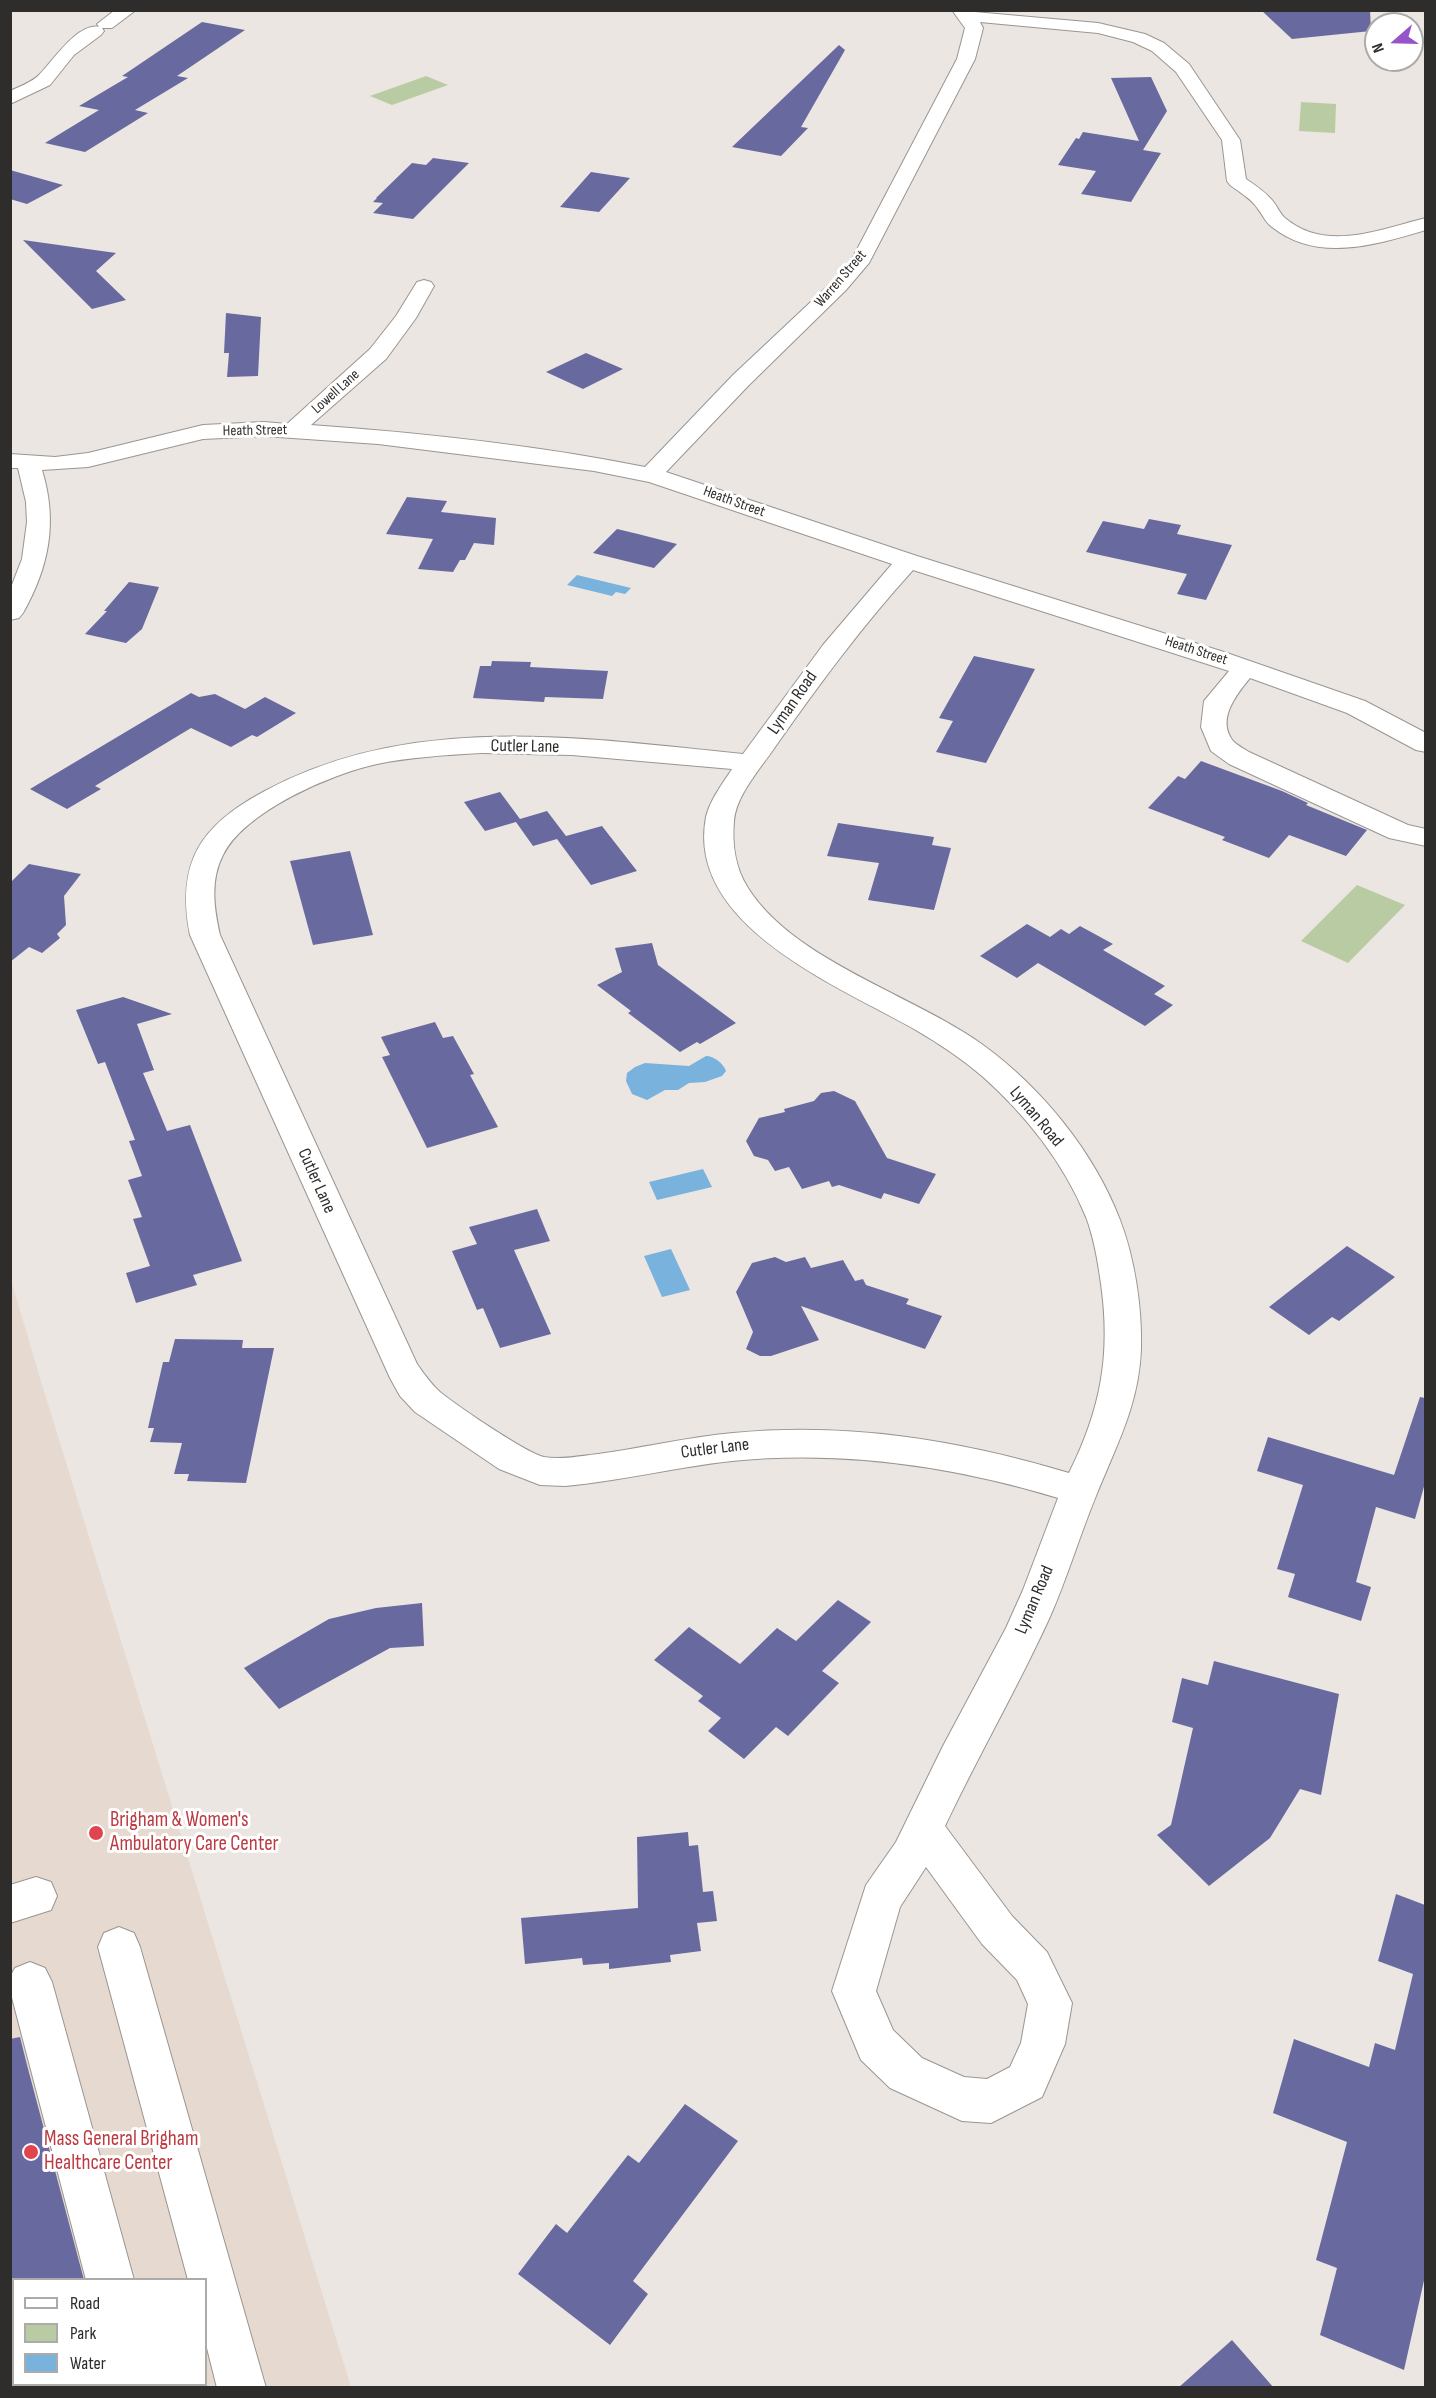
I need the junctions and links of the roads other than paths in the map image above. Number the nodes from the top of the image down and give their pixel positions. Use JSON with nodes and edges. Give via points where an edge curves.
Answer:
{"nodes":[{"id":1,"x":128,"y":10,"type":"edge"},
{"id":2,"x":963,"y":13,"type":"edge"},
{"id":3,"x":10,"y":99,"type":"edge"},
{"id":4,"x":1425,"y":224,"type":"edge"},
{"id":5,"x":424,"y":286,"type":"dead end"},
{"id":6,"x":293,"y":430,"type":"junction"},
{"id":7,"x":19,"y":462,"type":"edge"},
{"id":8,"x":651,"y":475,"type":"junction"},
{"id":9,"x":908,"y":561,"type":"junction"},
{"id":10,"x":10,"y":613,"type":"edge"},
{"id":11,"x":1245,"y":668,"type":"junction"},
{"id":12,"x":1425,"y":744,"type":"edge"},
{"id":13,"x":750,"y":763,"type":"junction"},
{"id":14,"x":1425,"y":838,"type":"edge"},
{"id":15,"x":1079,"y":1490,"type":"junction"},
{"id":16,"x":923,"y":1829,"type":"junction"},
{"id":17,"x":119,"y":1947,"type":"dead end"},
{"id":18,"x":32,"y":1981,"type":"edge"},
{"id":19,"x":109,"y":2278,"type":"edge"},
{"id":20,"x":242,"y":2388,"type":"edge"}],
"edges":[{"from":1,"to":3,"type":"street","via":[[68,51],[44,81]]},
{"from":2,"to":4,"type":"street","via":[[1098,28],[1139,38],[1167,53],[1183,68],[1231,140],[1238,181],[1261,200],[1274,219],[1314,242],[1342,243]]},
{"from":2,"to":8,"type":"street","name":"Warren Street","via":[[973,24],[974,34],[960,72],[862,259]]},
{"from":5,"to":6,"type":"street","name":"Lowell Lane","via":[[378,354]]},
{"from":6,"to":7,"type":"street","name":"Heath Street","via":[[203,432],[88,460]]},
{"from":6,"to":8,"type":"street","name":"Heath Street","via":[[594,464]]},
{"from":7,"to":10,"type":"street","via":[[36,486],[37,553],[26,588]]},
{"from":8,"to":9,"type":"street","name":"Heath Street"},
{"from":9,"to":11,"type":"street","name":"Heath Street"},
{"from":9,"to":13,"type":"street","name":"Lyman Road","via":[[812,674]]},
{"from":11,"to":12,"type":"street","name":"Heath Street","via":[[1356,707]]},
{"from":11,"to":14,"type":"street","via":[[1217,701],[1214,727],[1221,745],[1239,758],[1399,832]]},
{"from":13,"to":15,"type":"street","name":"Lyman Road","via":[[721,812],[718,833],[727,874],[744,904],[768,929],[809,960],[956,1040],[994,1069],[1055,1136],[1104,1220],[1124,1335],[1120,1384],[1101,1445]]},
{"from":13,"to":15,"type":"street","name":"Cutler Lane","via":[[608,749],[504,746],[392,753],[342,766],[293,786],[244,813],[214,841],[200,884],[200,918],[205,935],[402,1369],[428,1402],[512,1460],[540,1471],[565,1472],[732,1446],[789,1442],[855,1444],[1024,1472]]},
{"from":15,"to":16,"type":"street","name":"Lyman Road","via":[[1030,1618]]},
{"from":16,"to":16,"type":"street","name":"Lyman Road","via":[[911,1855],[881,1899],[854,1992],[877,2045],[906,2073],[962,2098],[990,2102],[1026,2082],[1043,2044],[1050,2003],[1032,1966],[997,1930]]},
{"from":17,"to":20,"type":"street"},
{"from":18,"to":19,"type":"street"}]}
